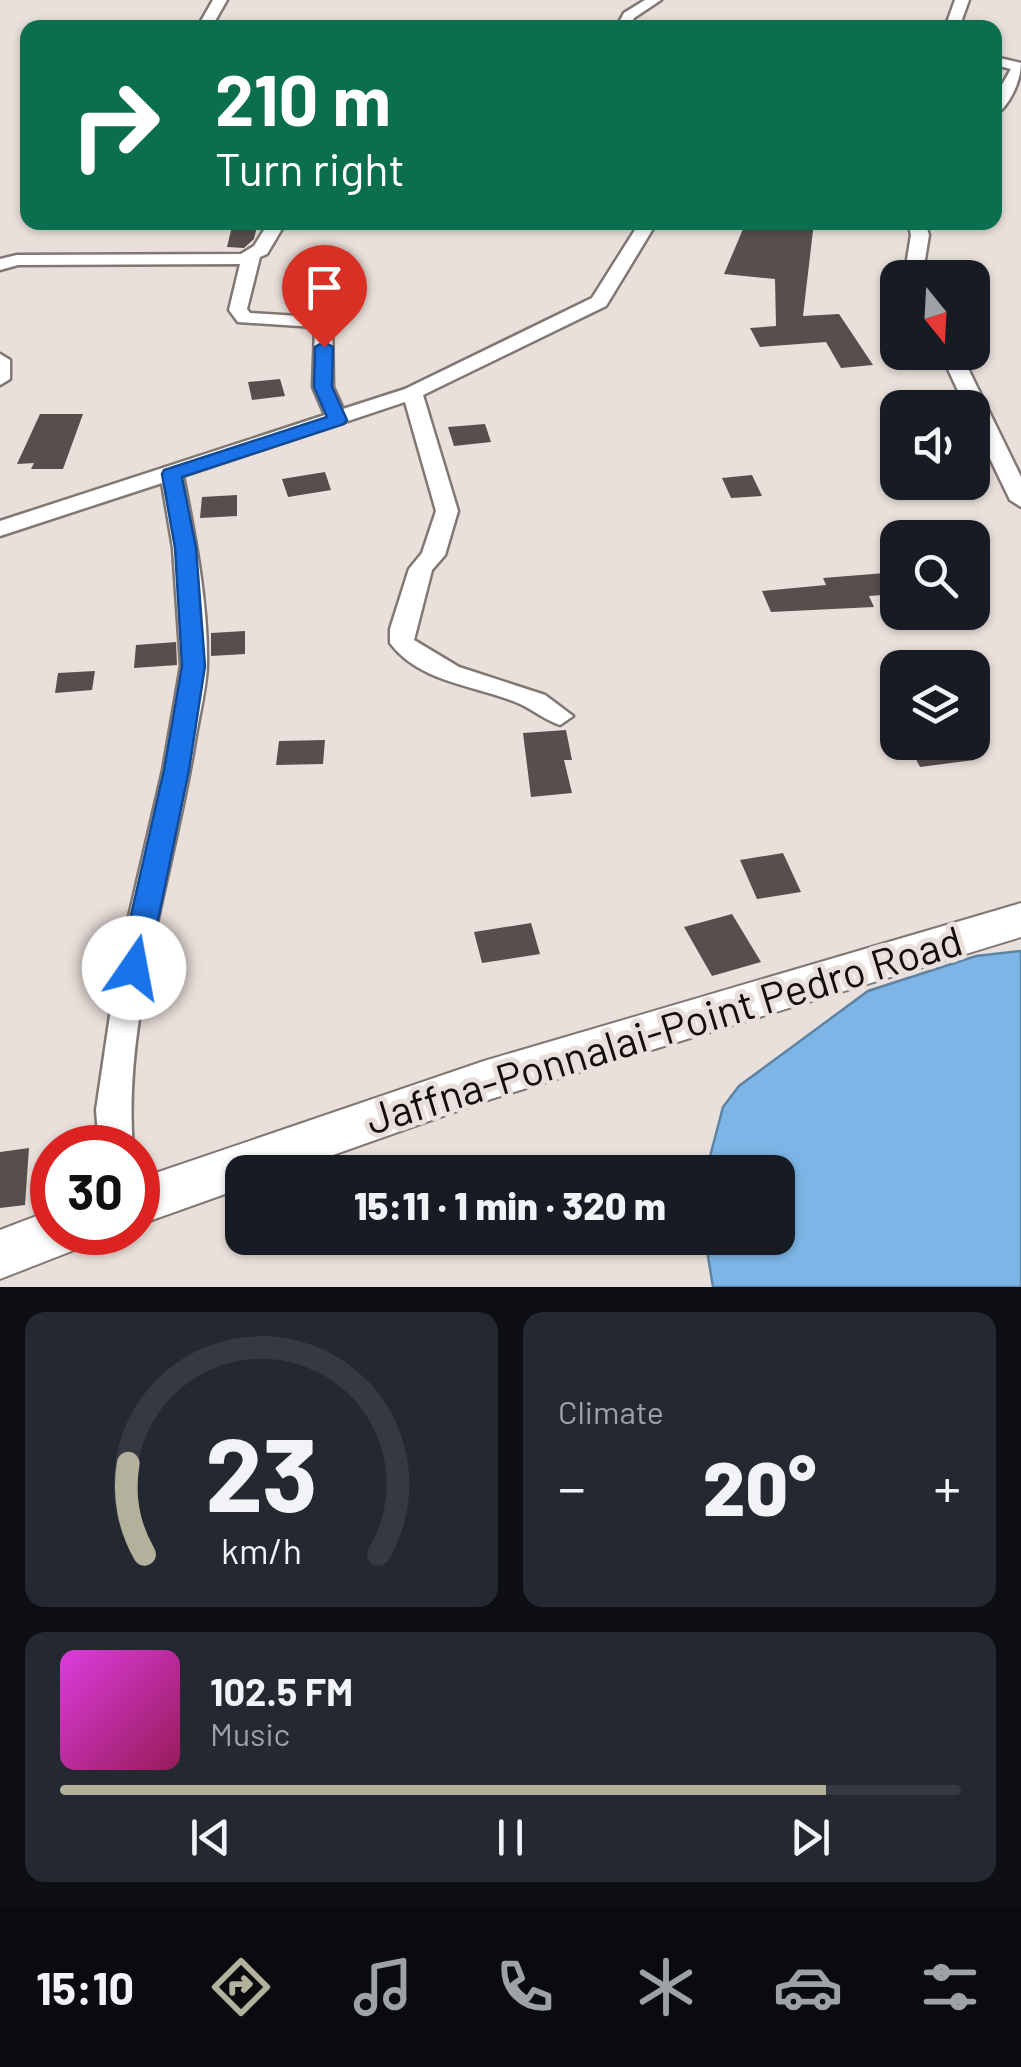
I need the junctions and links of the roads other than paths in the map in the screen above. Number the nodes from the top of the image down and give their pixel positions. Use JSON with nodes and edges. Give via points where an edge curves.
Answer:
{"nodes":[{"id":1,"x":654,"y":0,"type":"edge"},
{"id":2,"x":627,"y":20,"type":"edge"},
{"id":3,"x":1002,"y":62,"type":"edge"},
{"id":4,"x":1002,"y":97,"type":"edge"},
{"id":5,"x":273,"y":230,"type":"edge"},
{"id":6,"x":644,"y":230,"type":"edge"},
{"id":7,"x":918,"y":230,"type":"edge"},
{"id":8,"x":252,"y":256,"type":"junction"},
{"id":9,"x":915,"y":260,"type":"edge"},
{"id":10,"x":0,"y":265,"type":"edge"},
{"id":11,"x":0,"y":360,"type":"edge"},
{"id":12,"x":959,"y":370,"type":"edge"},
{"id":13,"x":0,"y":379,"type":"edge"},
{"id":14,"x":412,"y":393,"type":"junction"},
{"id":15,"x":338,"y":420,"type":"junction"},
{"id":16,"x":172,"y":474,"type":"junction"},
{"id":17,"x":1021,"y":500,"type":"edge"},
{"id":18,"x":0,"y":529,"type":"edge"},
{"id":19,"x":560,"y":716,"type":"dead end"},
{"id":20,"x":1021,"y":920,"type":"edge"},
{"id":21,"x":114,"y":1125,"type":"edge"},
{"id":22,"x":160,"y":1194,"type":"edge"},
{"id":23,"x":30,"y":1243,"type":"edge"},
{"id":24,"x":0,"y":1254,"type":"edge"}],
"edges":[{"from":1,"to":2,"type":"street"},
{"from":3,"to":4,"type":"street","via":[[1019,67]]},
{"from":5,"to":8,"type":"street"},
{"from":6,"to":14,"type":"street","via":[[598,302]]},
{"from":7,"to":9,"type":"street"},
{"from":8,"to":10,"type":"street"},
{"from":8,"to":15,"type":"street","via":[[238,310],[263,321],[325,322],[323,387]]},
{"from":11,"to":13,"type":"street"},
{"from":12,"to":17,"type":"street"},
{"from":14,"to":15,"type":"street"},
{"from":14,"to":19,"type":"street","via":[[446,511],[434,555],[421,569],[402,643],[456,676],[528,694]]},
{"from":15,"to":16,"type":"street"},
{"from":16,"to":18,"type":"street"},
{"from":16,"to":21,"type":"street","via":[[194,666],[134,968]]},
{"from":20,"to":22,"type":"main road","name":"Jaffna-Ponnalai-Point Pedro Road","via":[[484,1080]]},
{"from":23,"to":24,"type":"main road"}]}
